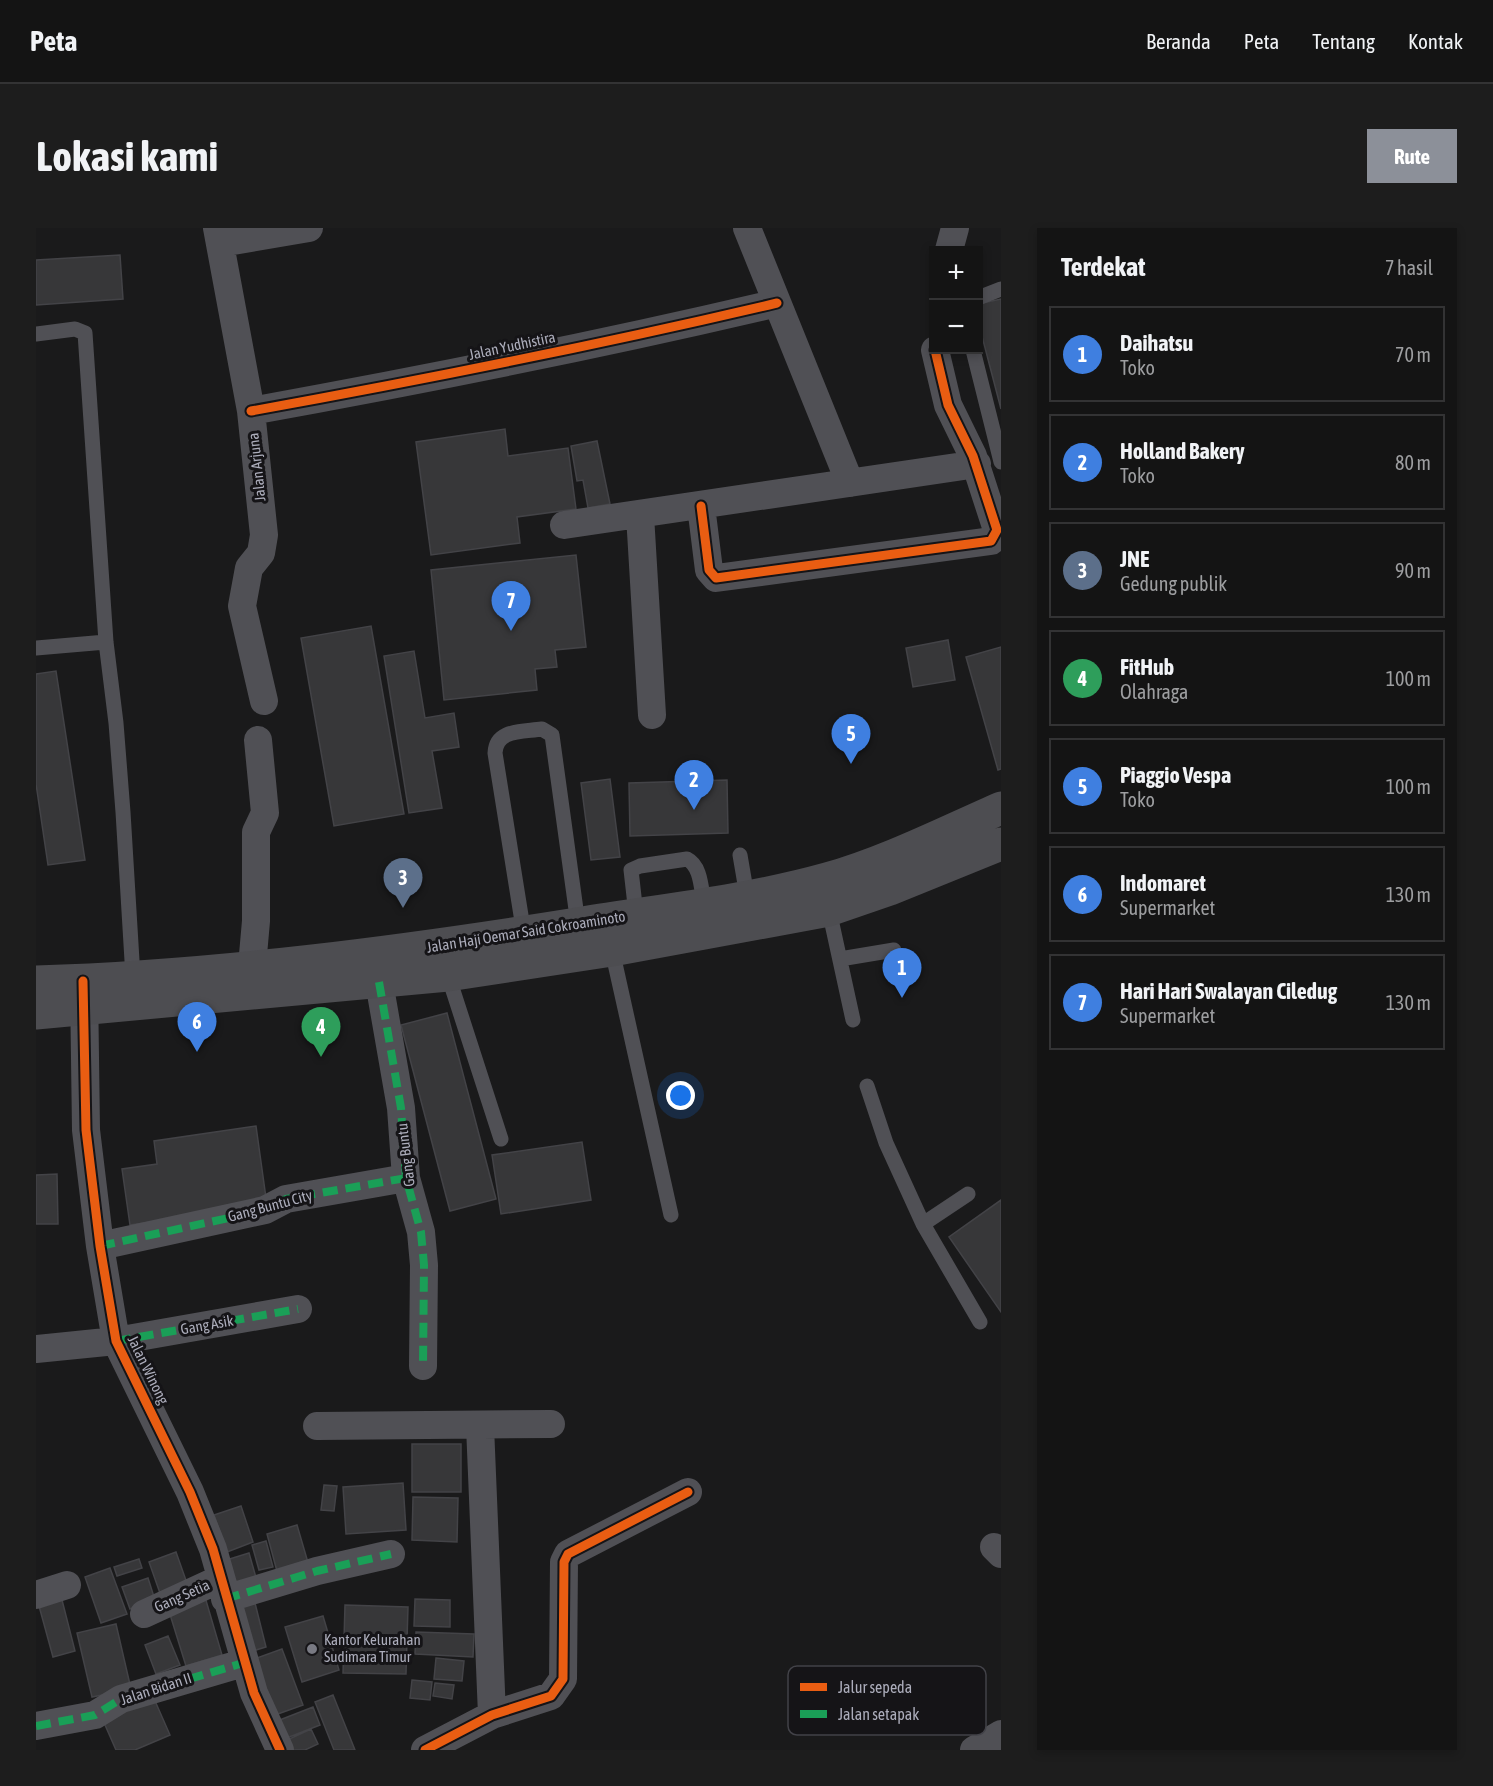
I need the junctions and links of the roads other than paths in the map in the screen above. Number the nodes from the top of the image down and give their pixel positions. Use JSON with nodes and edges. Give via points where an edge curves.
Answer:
{"nodes":[{"id":1,"x":309,"y":228,"type":"edge"},
{"id":2,"x":747,"y":228,"type":"edge"},
{"id":3,"x":955,"y":228,"type":"edge"},
{"id":4,"x":219,"y":235,"type":"edge"},
{"id":5,"x":950,"y":246,"type":"edge"},
{"id":6,"x":1001,"y":289,"type":"edge"},
{"id":7,"x":983,"y":296,"type":"edge"},
{"id":8,"x":777,"y":303,"type":"junction"},
{"id":9,"x":36,"y":334,"type":"edge"},
{"id":10,"x":936,"y":354,"type":"edge"},
{"id":11,"x":974,"y":354,"type":"edge"},
{"id":12,"x":251,"y":411,"type":"junction"},
{"id":13,"x":989,"y":463,"type":"edge"},
{"id":14,"x":850,"y":483,"type":"junction"},
{"id":15,"x":701,"y":506,"type":"junction"},
{"id":16,"x":640,"y":515,"type":"junction"},
{"id":17,"x":564,"y":525,"type":"dead end"},
{"id":18,"x":105,"y":642,"type":"junction"},
{"id":19,"x":36,"y":648,"type":"edge"},
{"id":20,"x":264,"y":701,"type":"dead end"},
{"id":21,"x":652,"y":715,"type":"dead end"},
{"id":22,"x":258,"y":740,"type":"dead end"},
{"id":23,"x":1001,"y":808,"type":"edge"},
{"id":24,"x":1001,"y":844,"type":"edge"},
{"id":25,"x":740,"y":855,"type":"dead end"},
{"id":26,"x":747,"y":896,"type":"junction"},
{"id":27,"x":704,"y":903,"type":"junction"},
{"id":28,"x":829,"y":910,"type":"junction"},
{"id":29,"x":636,"y":914,"type":"junction"},
{"id":30,"x":578,"y":924,"type":"junction"},
{"id":31,"x":524,"y":934,"type":"junction"},
{"id":32,"x":612,"y":950,"type":"junction"},
{"id":33,"x":894,"y":950,"type":"dead end"},
{"id":34,"x":840,"y":960,"type":"junction"},
{"id":35,"x":252,"y":966,"type":"junction"},
{"id":36,"x":448,"y":975,"type":"junction"},
{"id":37,"x":133,"y":977,"type":"junction"},
{"id":38,"x":36,"y":982,"type":"edge"},
{"id":39,"x":379,"y":982,"type":"junction"},
{"id":40,"x":84,"y":995,"type":"junction"},
{"id":41,"x":36,"y":1013,"type":"edge"},
{"id":42,"x":853,"y":1020,"type":"dead end"},
{"id":43,"x":867,"y":1086,"type":"dead end"},
{"id":44,"x":501,"y":1139,"type":"dead end"},
{"id":45,"x":406,"y":1178,"type":"junction"},
{"id":46,"x":968,"y":1194,"type":"dead end"},
{"id":47,"x":672,"y":1215,"type":"dead end"},
{"id":48,"x":923,"y":1224,"type":"junction"},
{"id":49,"x":100,"y":1246,"type":"junction"},
{"id":50,"x":298,"y":1309,"type":"dead end"},
{"id":51,"x":980,"y":1322,"type":"dead end"},
{"id":52,"x":116,"y":1341,"type":"junction"},
{"id":53,"x":36,"y":1349,"type":"edge"},
{"id":54,"x":423,"y":1366,"type":"dead end"},
{"id":55,"x":551,"y":1424,"type":"dead end"},
{"id":56,"x":317,"y":1426,"type":"dead end"},
{"id":57,"x":480,"y":1426,"type":"junction"},
{"id":58,"x":688,"y":1492,"type":"dead end"},
{"id":59,"x":391,"y":1554,"type":"dead end"},
{"id":60,"x":67,"y":1585,"type":"dead end"},
{"id":61,"x":223,"y":1589,"type":"junction"},
{"id":62,"x":36,"y":1595,"type":"edge"},
{"id":63,"x":144,"y":1614,"type":"dead end"},
{"id":64,"x":243,"y":1662,"type":"junction"},
{"id":65,"x":492,"y":1715,"type":"junction"},
{"id":66,"x":36,"y":1726,"type":"edge"},
{"id":67,"x":1001,"y":1734,"type":"edge"},
{"id":68,"x":280,"y":1750,"type":"edge"},
{"id":69,"x":425,"y":1750,"type":"edge"},
{"id":70,"x":974,"y":1750,"type":"edge"}],
"edges":[{"from":1,"to":4,"type":"street"},
{"from":2,"to":8,"type":"street"},
{"from":3,"to":5,"type":"street"},
{"from":4,"to":12,"type":"street","name":"Jalan Arjuna"},
{"from":6,"to":7,"type":"lane"},
{"from":8,"to":12,"type":"street","name":"Jalan Yudhistira","via":[[556,353]]},
{"from":8,"to":14,"type":"street"},
{"from":9,"to":18,"type":"lane","via":[[75,329],[85,333]]},
{"from":10,"to":13,"type":"street","via":[[948,405]]},
{"from":11,"to":13,"type":"lane"},
{"from":12,"to":20,"type":"street","name":"Jalan Arjuna","via":[[264,546],[249,568],[242,606]]},
{"from":13,"to":14,"type":"street"},
{"from":13,"to":15,"type":"street","via":[[997,530],[991,541],[716,578],[709,570]]},
{"from":14,"to":15,"type":"street"},
{"from":15,"to":16,"type":"street"},
{"from":16,"to":17,"type":"street"},
{"from":16,"to":21,"type":"street"},
{"from":18,"to":19,"type":"lane"},
{"from":18,"to":37,"type":"lane","via":[[116,723]]},
{"from":22,"to":35,"type":"street","via":[[265,813],[256,832]]},
{"from":23,"to":26,"type":"main road","name":"Jalan Haji Oemar Said Cokroaminoto","via":[[877,863]]},
{"from":24,"to":28,"type":"main road","name":"Jalan Haji Oemar Said Cokroaminoto"},
{"from":25,"to":26,"type":"lane"},
{"from":26,"to":27,"type":"main road","name":"Jalan Haji Oemar Said Cokroaminoto"},
{"from":27,"to":29,"type":"main road","name":"Jalan Haji Oemar Said Cokroaminoto"},
{"from":27,"to":29,"type":"lane","via":[[693,862],[687,859],[640,866],[631,870]]},
{"from":28,"to":32,"type":"main road","name":"Jalan Haji Oemar Said Cokroaminoto"},
{"from":28,"to":34,"type":"lane"},
{"from":29,"to":30,"type":"main road","name":"Jalan Haji Oemar Said Cokroaminoto"},
{"from":30,"to":31,"type":"main road","name":"Jalan Haji Oemar Said Cokroaminoto"},
{"from":30,"to":31,"type":"lane","via":[[552,735],[542,729],[501,736],[495,742],[495,753]]},
{"from":31,"to":35,"type":"main road","name":"Jalan Haji Oemar Said Cokroaminoto","via":[[334,960]]},
{"from":32,"to":36,"type":"main road","name":"Jalan Haji Oemar Said Cokroaminoto"},
{"from":32,"to":47,"type":"lane"},
{"from":33,"to":34,"type":"lane"},
{"from":34,"to":42,"type":"lane"},
{"from":35,"to":37,"type":"main road","name":"Jalan Haji Oemar Said Cokroaminoto"},
{"from":36,"to":39,"type":"main road","name":"Jalan Haji Oemar Said Cokroaminoto"},
{"from":36,"to":44,"type":"lane"},
{"from":37,"to":40,"type":"main road","name":"Jalan Haji Oemar Said Cokroaminoto"},
{"from":38,"to":40,"type":"main road","name":"Jalan Haji Oemar Said Cokroaminoto"},
{"from":39,"to":40,"type":"main road","name":"Jalan Haji Oemar Said Cokroaminoto"},
{"from":39,"to":45,"type":"street","name":"Gang Buntu","via":[[401,1108]]},
{"from":40,"to":41,"type":"main road","name":"Jalan Haji Oemar Said Cokroaminoto"},
{"from":40,"to":49,"type":"street","name":"Jalan Winong","via":[[86,1130]]},
{"from":43,"to":48,"type":"lane","via":[[886,1143]]},
{"from":45,"to":49,"type":"street","name":"Gang Buntu City","via":[[286,1199],[265,1210]]},
{"from":45,"to":54,"type":"street","name":"Gang Buntu","via":[[421,1232],[424,1265]]},
{"from":46,"to":48,"type":"lane"},
{"from":48,"to":51,"type":"lane"},
{"from":49,"to":52,"type":"street","name":"Jalan Winong"},
{"from":50,"to":52,"type":"street","name":"Gang Asik"},
{"from":52,"to":53,"type":"street","name":"Gang Asik"},
{"from":52,"to":61,"type":"street","name":"Jalan Winong","via":[[175,1457],[213,1549]]},
{"from":55,"to":57,"type":"street"},
{"from":56,"to":57,"type":"street"},
{"from":57,"to":65,"type":"street"},
{"from":58,"to":65,"type":"street","via":[[568,1554],[564,1562],[563,1679],[551,1696]]},
{"from":59,"to":61,"type":"street","name":"Gang Setia"},
{"from":60,"to":62,"type":"street"},
{"from":61,"to":63,"type":"street","name":"Gang Setia"},
{"from":61,"to":64,"type":"street","name":"Jalan Winong"},
{"from":64,"to":66,"type":"street","name":"Jalan Bidan II","via":[[121,1699],[95,1715]]},
{"from":64,"to":68,"type":"street","name":"Jalan Winong"},
{"from":65,"to":69,"type":"street"},
{"from":67,"to":70,"type":"street"}]}
